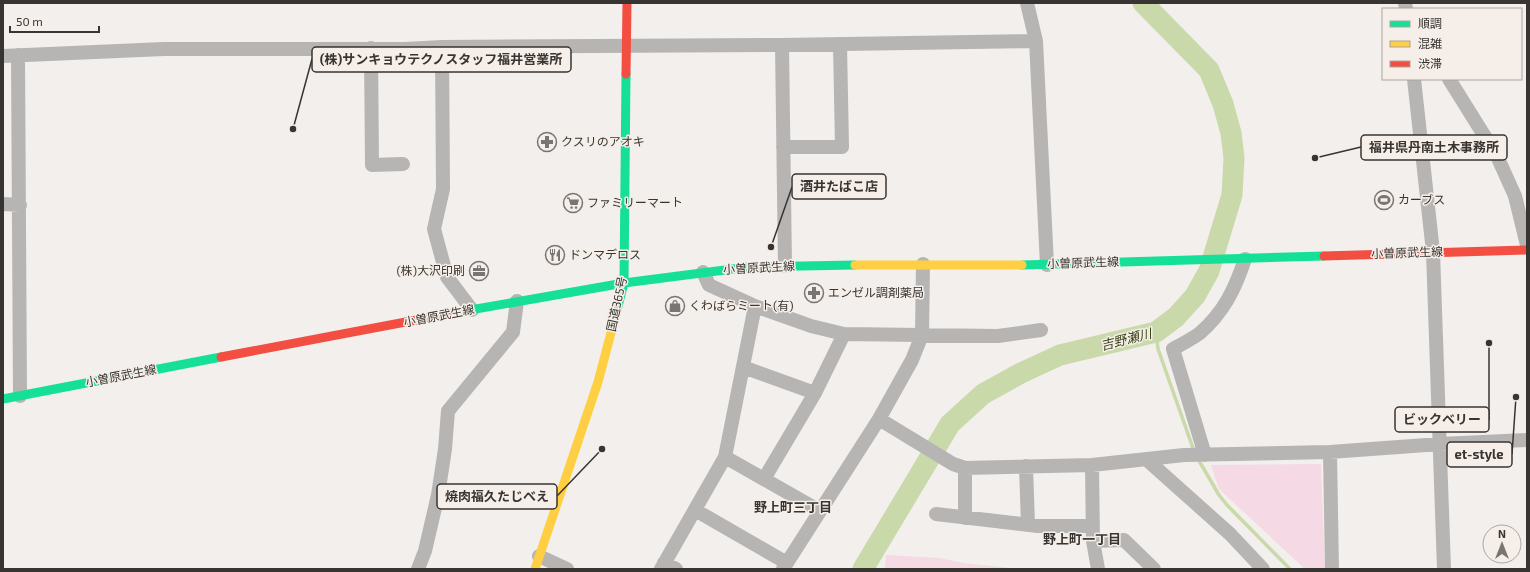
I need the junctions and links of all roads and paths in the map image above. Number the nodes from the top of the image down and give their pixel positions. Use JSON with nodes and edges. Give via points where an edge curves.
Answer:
{"nodes":[{"id":1,"x":627,"y":3,"type":"edge"},
{"id":2,"x":1027,"y":3,"type":"edge"},
{"id":3,"x":1036,"y":41,"type":"junction"},
{"id":4,"x":840,"y":44,"type":"junction"},
{"id":5,"x":782,"y":45,"type":"junction"},
{"id":6,"x":442,"y":47,"type":"junction"},
{"id":7,"x":627,"y":47,"type":"junction"},
{"id":8,"x":371,"y":48,"type":"junction"},
{"id":9,"x":18,"y":55,"type":"junction"},
{"id":10,"x":3,"y":56,"type":"edge"},
{"id":11,"x":1414,"y":80,"type":"edge"},
{"id":12,"x":1450,"y":80,"type":"edge"},
{"id":13,"x":783,"y":147,"type":"junction"},
{"id":14,"x":403,"y":164,"type":"dead end"},
{"id":15,"x":3,"y":204,"type":"edge"},
{"id":16,"x":20,"y":205,"type":"junction"},
{"id":17,"x":1527,"y":245,"type":"edge"},
{"id":18,"x":1527,"y":250,"type":"edge"},
{"id":19,"x":1433,"y":252,"type":"junction"},
{"id":20,"x":1242,"y":259,"type":"junction"},
{"id":21,"x":923,"y":264,"type":"junction"},
{"id":22,"x":1047,"y":265,"type":"junction"},
{"id":23,"x":785,"y":266,"type":"junction"},
{"id":24,"x":703,"y":272,"type":"junction"},
{"id":25,"x":624,"y":283,"type":"junction"},
{"id":26,"x":517,"y":301,"type":"junction"},
{"id":27,"x":755,"y":306,"type":"junction"},
{"id":28,"x":472,"y":310,"type":"junction"},
{"id":29,"x":1041,"y":330,"type":"dead end"},
{"id":30,"x":844,"y":334,"type":"junction"},
{"id":31,"x":922,"y":335,"type":"junction"},
{"id":32,"x":743,"y":367,"type":"junction"},
{"id":33,"x":815,"y":393,"type":"junction"},
{"id":34,"x":20,"y":396,"type":"junction"},
{"id":35,"x":3,"y":399,"type":"edge"},
{"id":36,"x":879,"y":419,"type":"junction"},
{"id":37,"x":1527,"y":440,"type":"edge"},
{"id":38,"x":1440,"y":444,"type":"junction"},
{"id":39,"x":1330,"y":452,"type":"junction"},
{"id":40,"x":1205,"y":454,"type":"junction"},
{"id":41,"x":725,"y":456,"type":"junction"},
{"id":42,"x":1146,"y":459,"type":"junction"},
{"id":43,"x":1092,"y":465,"type":"junction"},
{"id":44,"x":959,"y":466,"type":"junction"},
{"id":45,"x":1026,"y":466,"type":"junction"},
{"id":46,"x":764,"y":479,"type":"junction"},
{"id":47,"x":695,"y":510,"type":"junction"},
{"id":48,"x":820,"y":511,"type":"junction"},
{"id":49,"x":936,"y":514,"type":"dead end"},
{"id":50,"x":965,"y":518,"type":"junction"},
{"id":51,"x":1028,"y":525,"type":"junction"},
{"id":52,"x":1093,"y":526,"type":"junction"},
{"id":53,"x":1093,"y":541,"type":"junction"},
{"id":54,"x":537,"y":562,"type":"edge"},
{"id":55,"x":785,"y":566,"type":"edge"},
{"id":56,"x":667,"y":567,"type":"edge"},
{"id":57,"x":418,"y":569,"type":"edge"},
{"id":58,"x":567,"y":569,"type":"edge"},
{"id":59,"x":1098,"y":569,"type":"edge"},
{"id":60,"x":1154,"y":569,"type":"edge"},
{"id":61,"x":1262,"y":569,"type":"edge"},
{"id":62,"x":1332,"y":569,"type":"edge"},
{"id":63,"x":1444,"y":569,"type":"edge"}],
"edges":[{"from":1,"to":7,"type":"main road","name":"国道365号"},
{"from":2,"to":3,"type":"street"},
{"from":3,"to":4,"type":"street"},
{"from":3,"to":22,"type":"street"},
{"from":4,"to":5,"type":"street"},
{"from":4,"to":13,"type":"street","via":[[842,147]]},
{"from":5,"to":7,"type":"street"},
{"from":5,"to":13,"type":"street"},
{"from":6,"to":7,"type":"street"},
{"from":6,"to":8,"type":"street"},
{"from":6,"to":28,"type":"street","via":[[443,190],[434,229],[447,277]]},
{"from":7,"to":25,"type":"main road","name":"国道365号"},
{"from":8,"to":9,"type":"street","via":[[164,49]]},
{"from":8,"to":14,"type":"street","via":[[372,165]]},
{"from":9,"to":10,"type":"street"},
{"from":9,"to":16,"type":"street"},
{"from":11,"to":19,"type":"street"},
{"from":12,"to":17,"type":"street","via":[[1497,156],[1515,196]]},
{"from":13,"to":23,"type":"street"},
{"from":15,"to":16,"type":"street"},
{"from":16,"to":34,"type":"street"},
{"from":18,"to":19,"type":"main road","name":"小曽原武生線"},
{"from":19,"to":20,"type":"main road","name":"小曽原武生線"},
{"from":19,"to":38,"type":"street"},
{"from":20,"to":22,"type":"main road","name":"小曽原武生線"},
{"from":20,"to":40,"type":"street","via":[[1240,275],[1224,307],[1199,334],[1173,349]]},
{"from":21,"to":22,"type":"main road","name":"小曽原武生線"},
{"from":21,"to":23,"type":"main road","name":"小曽原武生線"},
{"from":21,"to":31,"type":"street"},
{"from":23,"to":24,"type":"main road","name":"小曽原武生線"},
{"from":24,"to":25,"type":"main road","name":"小曽原武生線"},
{"from":24,"to":27,"type":"street","via":[[709,285]]},
{"from":25,"to":26,"type":"main road","name":"小曽原武生線"},
{"from":25,"to":54,"type":"main road","name":"国道365号","via":[[598,382]]},
{"from":26,"to":28,"type":"main road","name":"小曽原武生線"},
{"from":26,"to":57,"type":"street","via":[[512,332],[448,411],[438,495],[425,551]]},
{"from":27,"to":30,"type":"street","via":[[811,326]]},
{"from":27,"to":32,"type":"street"},
{"from":28,"to":34,"type":"main road","name":"小曽原武生線"},
{"from":29,"to":31,"type":"street","via":[[998,336]]},
{"from":30,"to":31,"type":"street"},
{"from":30,"to":33,"type":"street"},
{"from":31,"to":36,"type":"street","via":[[912,360]]},
{"from":32,"to":33,"type":"street"},
{"from":32,"to":41,"type":"street"},
{"from":33,"to":46,"type":"street"},
{"from":34,"to":35,"type":"main road","name":"小曽原武生線"},
{"from":36,"to":44,"type":"street"},
{"from":36,"to":48,"type":"street"},
{"from":37,"to":38,"type":"street"},
{"from":38,"to":39,"type":"street"},
{"from":38,"to":63,"type":"street"},
{"from":39,"to":40,"type":"street"},
{"from":39,"to":62,"type":"street"},
{"from":40,"to":42,"type":"street"},
{"from":41,"to":46,"type":"street"},
{"from":41,"to":47,"type":"street"},
{"from":42,"to":43,"type":"street"},
{"from":42,"to":61,"type":"street","via":[[1230,534]]},
{"from":43,"to":45,"type":"street"},
{"from":43,"to":52,"type":"street"},
{"from":44,"to":45,"type":"street"},
{"from":44,"to":50,"type":"street"},
{"from":45,"to":51,"type":"street"},
{"from":46,"to":48,"type":"street"},
{"from":47,"to":55,"type":"street"},
{"from":47,"to":56,"type":"street"},
{"from":48,"to":55,"type":"street"},
{"from":49,"to":50,"type":"street"},
{"from":50,"to":51,"type":"street"},
{"from":51,"to":52,"type":"street"},
{"from":52,"to":53,"type":"street"},
{"from":53,"to":59,"type":"street"},
{"from":53,"to":60,"type":"street","via":[[1124,540]]},
{"from":54,"to":58,"type":"street"}]}
